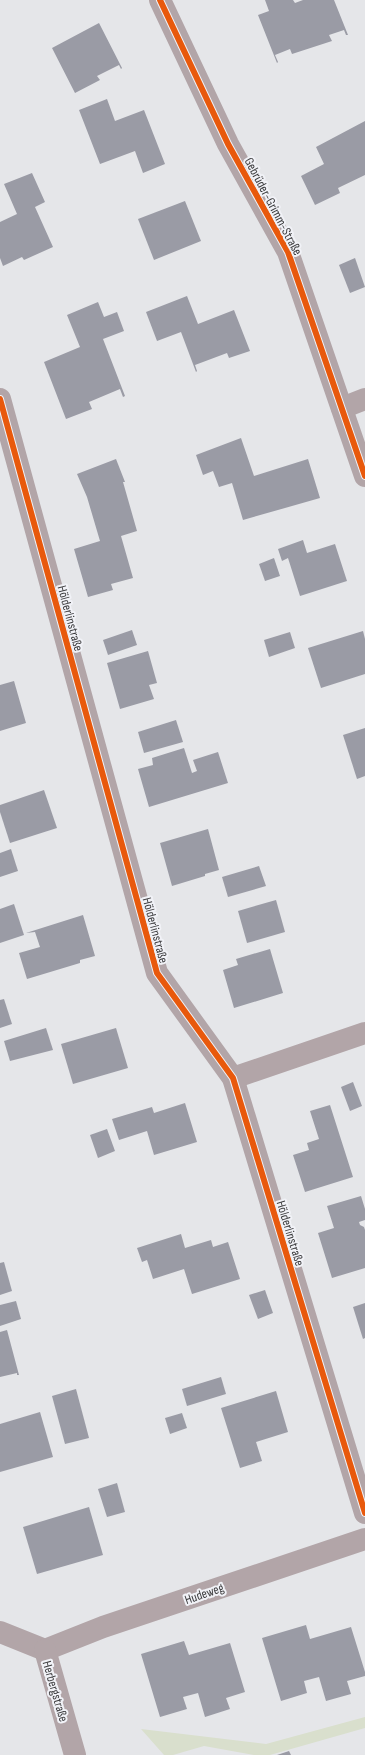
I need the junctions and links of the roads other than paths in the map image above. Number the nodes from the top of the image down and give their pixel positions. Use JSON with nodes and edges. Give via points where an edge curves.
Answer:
{"nodes":[{"id":1,"x":160,"y":0,"type":"edge"},
{"id":2,"x":0,"y":399,"type":"edge"},
{"id":3,"x":365,"y":400,"type":"edge"},
{"id":4,"x":342,"y":408,"type":"junction"},
{"id":5,"x":365,"y":476,"type":"edge"},
{"id":6,"x":365,"y":1033,"type":"edge"},
{"id":7,"x":233,"y":1078,"type":"junction"},
{"id":8,"x":365,"y":1513,"type":"edge"},
{"id":9,"x":365,"y":1539,"type":"edge"},
{"id":10,"x":0,"y":1632,"type":"edge"},
{"id":11,"x":45,"y":1650,"type":"junction"},
{"id":12,"x":75,"y":1755,"type":"edge"}],
"edges":[{"from":1,"to":4,"type":"street","name":"Gebrüder-Grimm-Straße","via":[[228,144],[288,252]]},
{"from":2,"to":7,"type":"street","name":"Hölderlinstraße","via":[[157,973]]},
{"from":3,"to":4,"type":"street"},
{"from":4,"to":5,"type":"street","name":"Gebrüder-Grimm-Straße"},
{"from":6,"to":7,"type":"street"},
{"from":7,"to":8,"type":"street","name":"Hölderlinstraße"},
{"from":9,"to":11,"type":"street","name":"Hudeweg","via":[[110,1625]]},
{"from":10,"to":11,"type":"street","name":"Herbergstraße"},
{"from":11,"to":12,"type":"street","name":"Herbergstraße"}]}
